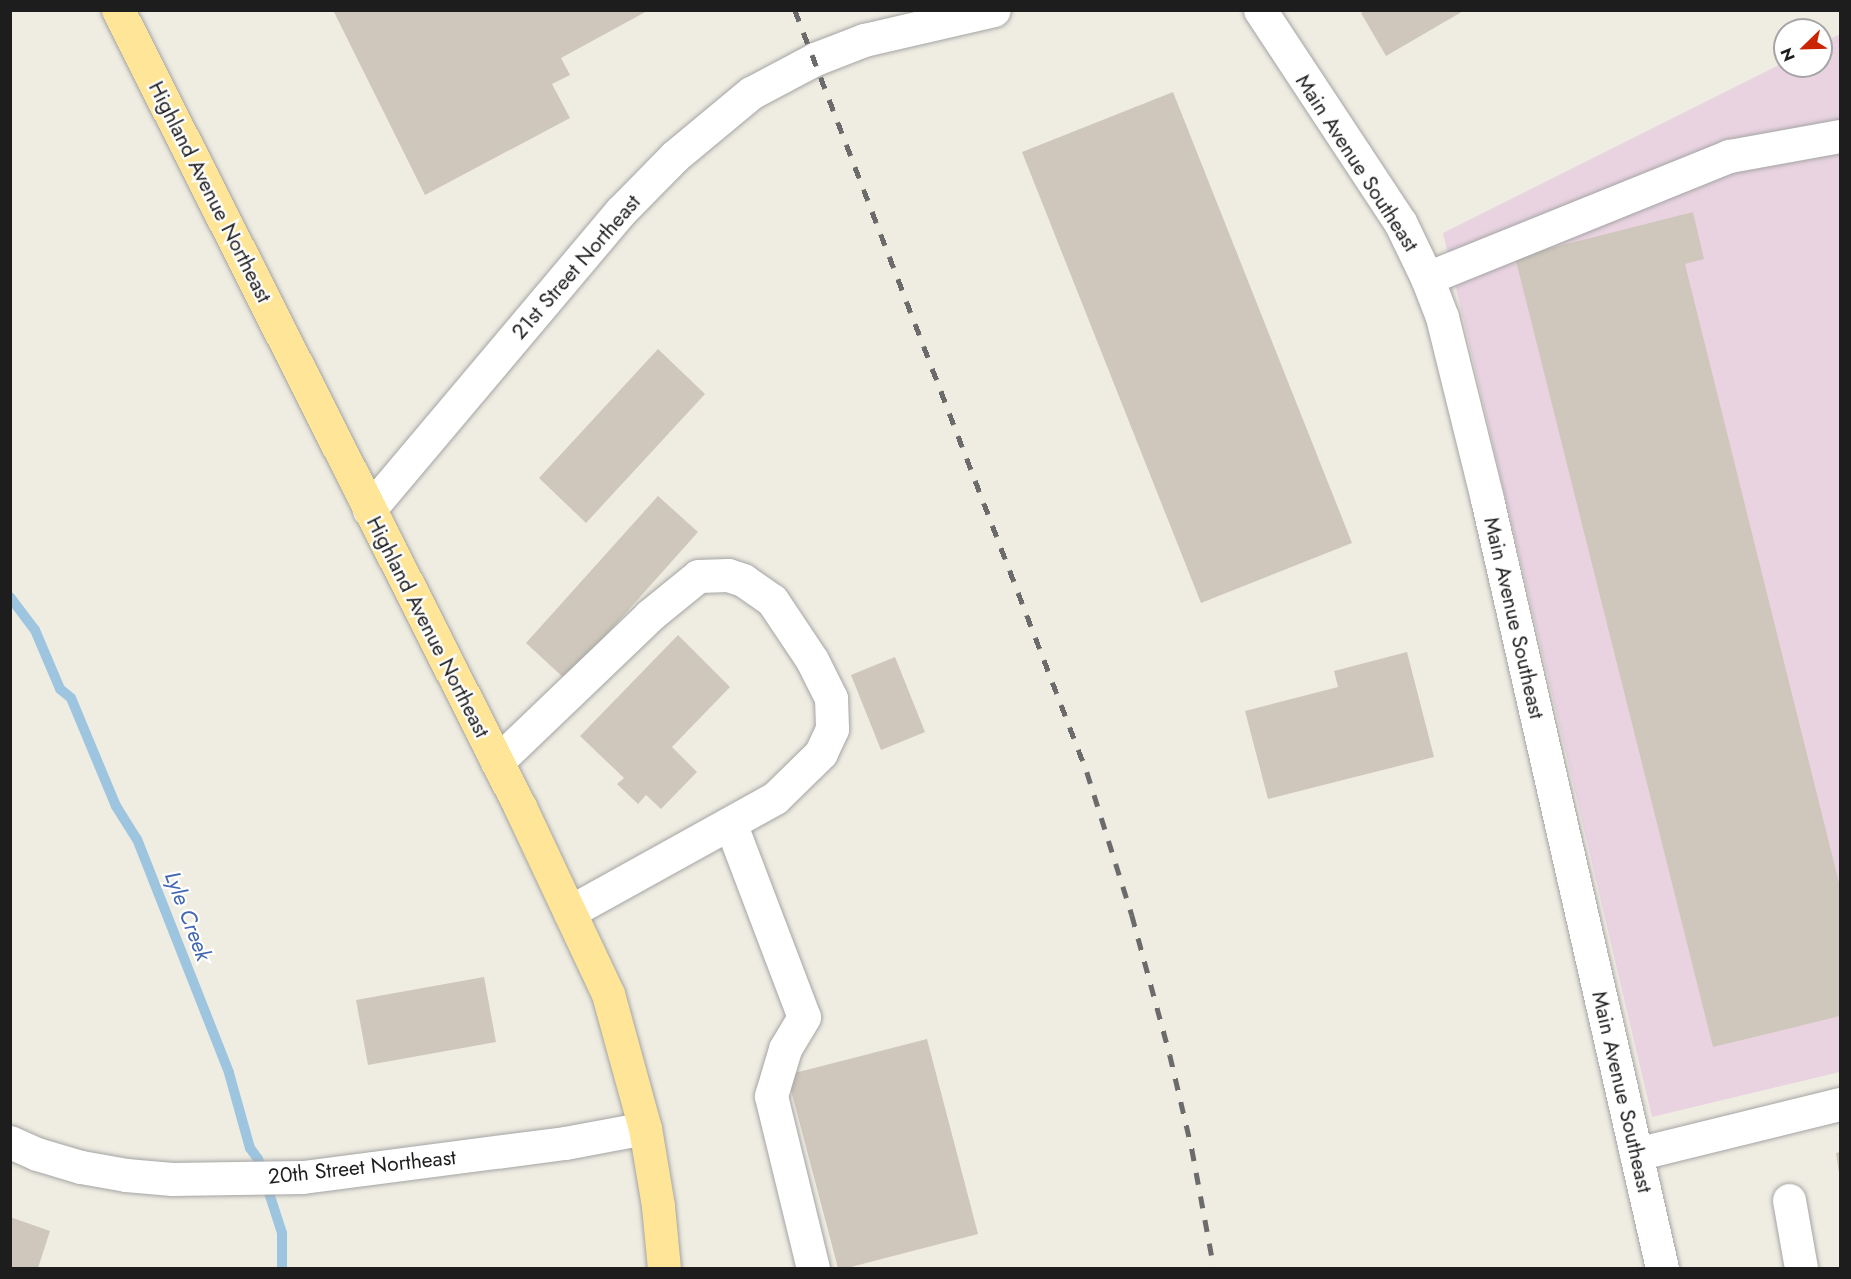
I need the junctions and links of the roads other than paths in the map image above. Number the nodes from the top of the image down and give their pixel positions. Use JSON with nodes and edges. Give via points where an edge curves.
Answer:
{"nodes":[{"id":1,"x":118,"y":10,"type":"edge"},
{"id":2,"x":994,"y":10,"type":"edge"},
{"id":3,"x":1260,"y":10,"type":"edge"},
{"id":4,"x":1840,"y":136,"type":"edge"},
{"id":5,"x":1427,"y":278,"type":"junction"},
{"id":6,"x":369,"y":510,"type":"junction"},
{"id":7,"x":497,"y":762,"type":"junction"},
{"id":8,"x":731,"y":825,"type":"junction"},
{"id":9,"x":569,"y":912,"type":"junction"},
{"id":10,"x":1840,"y":1104,"type":"edge"},
{"id":11,"x":645,"y":1128,"type":"junction"},
{"id":12,"x":10,"y":1142,"type":"edge"},
{"id":13,"x":1636,"y":1154,"type":"junction"},
{"id":14,"x":1789,"y":1200,"type":"dead end"},
{"id":15,"x":664,"y":1269,"type":"edge"},
{"id":16,"x":813,"y":1269,"type":"edge"},
{"id":17,"x":1662,"y":1269,"type":"edge"},
{"id":18,"x":1801,"y":1269,"type":"edge"}],
"edges":[{"from":1,"to":6,"type":"main road","name":"Highland Avenue Northeast"},
{"from":2,"to":6,"type":"street","name":"21st Street Northeast","via":[[864,40],[814,59],[751,93],[659,172],[620,212]]},
{"from":3,"to":5,"type":"street","name":"Main Avenue Southeast","via":[[1400,222]]},
{"from":4,"to":5,"type":"street","via":[[1729,156]]},
{"from":5,"to":13,"type":"street","name":"Main Avenue Southeast","via":[[1442,317],[1487,500]]},
{"from":6,"to":7,"type":"main road","name":"Highland Avenue Northeast"},
{"from":7,"to":8,"type":"street","via":[[649,616],[698,576],[728,575],[743,580],[772,600],[788,622],[831,698],[832,729],[821,753],[803,773],[776,798]]},
{"from":7,"to":9,"type":"main road","name":"Highland Avenue Northeast"},
{"from":8,"to":9,"type":"street"},
{"from":8,"to":16,"type":"street","via":[[804,1017],[785,1049],[771,1096]]},
{"from":9,"to":11,"type":"main road","name":"Highland Avenue Northeast","via":[[608,994]]},
{"from":10,"to":13,"type":"street"},
{"from":11,"to":12,"type":"street","name":"20th Street Northeast","via":[[565,1143],[303,1177],[172,1179],[126,1175],[81,1167]]},
{"from":11,"to":15,"type":"main road","name":"Highland Avenue Northeast"},
{"from":13,"to":17,"type":"street","name":"Main Avenue Southeast"},
{"from":14,"to":18,"type":"street"}]}
